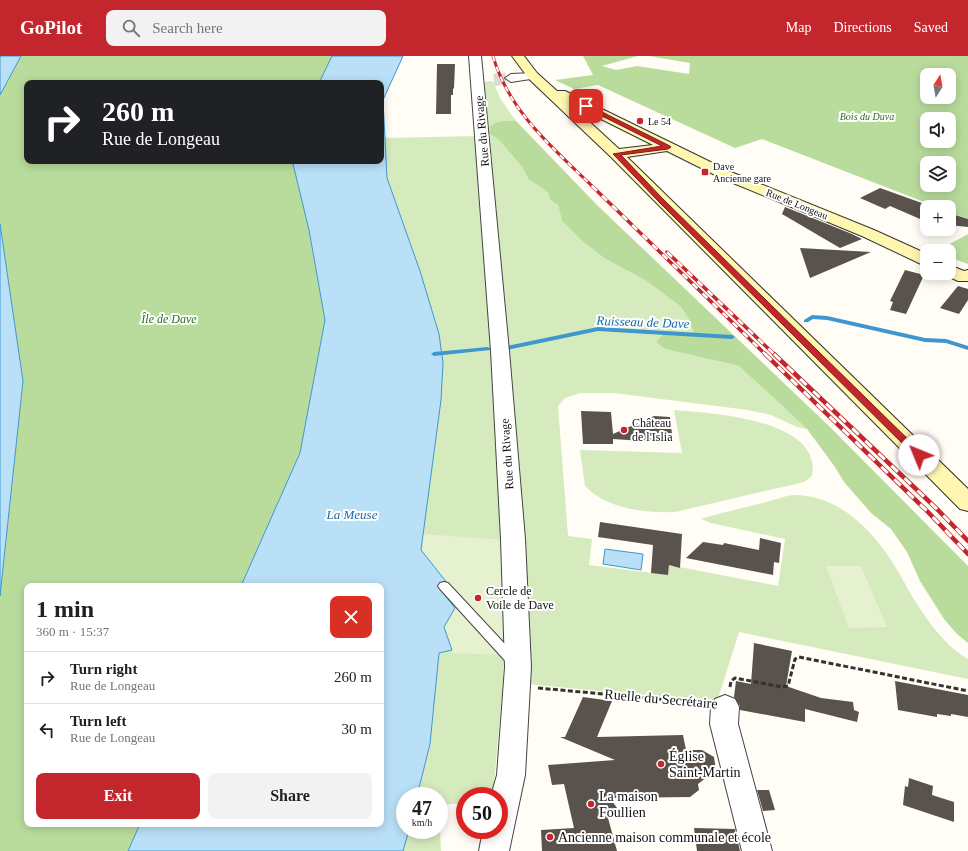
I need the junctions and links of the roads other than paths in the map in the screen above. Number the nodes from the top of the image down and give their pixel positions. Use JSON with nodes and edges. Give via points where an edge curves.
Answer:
{"nodes":[{"id":1,"x":475,"y":56,"type":"edge"},
{"id":2,"x":518,"y":56,"type":"edge"},
{"id":3,"x":533,"y":76,"type":"junction"},
{"id":4,"x":511,"y":78,"type":"tunnel mouth"},
{"id":5,"x":544,"y":86,"type":"junction"},
{"id":6,"x":668,"y":147,"type":"junction"},
{"id":7,"x":616,"y":154,"type":"junction"},
{"id":8,"x":920,"y":257,"type":"edge"},
{"id":9,"x":968,"y":503,"type":"edge"},
{"id":10,"x":444,"y":586,"type":"dead end"},
{"id":11,"x":518,"y":677,"type":"junction"},
{"id":12,"x":728,"y":694,"type":"road end"},
{"id":13,"x":508,"y":788,"type":"edge"},
{"id":14,"x":497,"y":839,"type":"edge"},
{"id":15,"x":494,"y":851,"type":"edge"},
{"id":16,"x":757,"y":851,"type":"edge"}],
"edges":[{"from":1,"to":11,"type":"street","name":"Rue du Rivage","via":[[482,80],[513,539]]},
{"from":2,"to":3,"type":"main road"},
{"from":3,"to":4,"type":"street"},
{"from":3,"to":5,"type":"main road"},
{"from":5,"to":6,"type":"main road","name":"Rue de Longeau"},
{"from":5,"to":7,"type":"main road"},
{"from":6,"to":7,"type":"main road"},
{"from":6,"to":8,"type":"main road","name":"Rue de Longeau","via":[[726,175]]},
{"from":7,"to":9,"type":"main road"},
{"from":10,"to":11,"type":"lane"},
{"from":11,"to":13,"type":"street","name":"Rue du Rivage"},
{"from":12,"to":16,"type":"street","name":"Ruelle du Secrétaire","via":[[724,724]]},
{"from":14,"to":15,"type":"street","name":"Rue du Rivage"}]}
